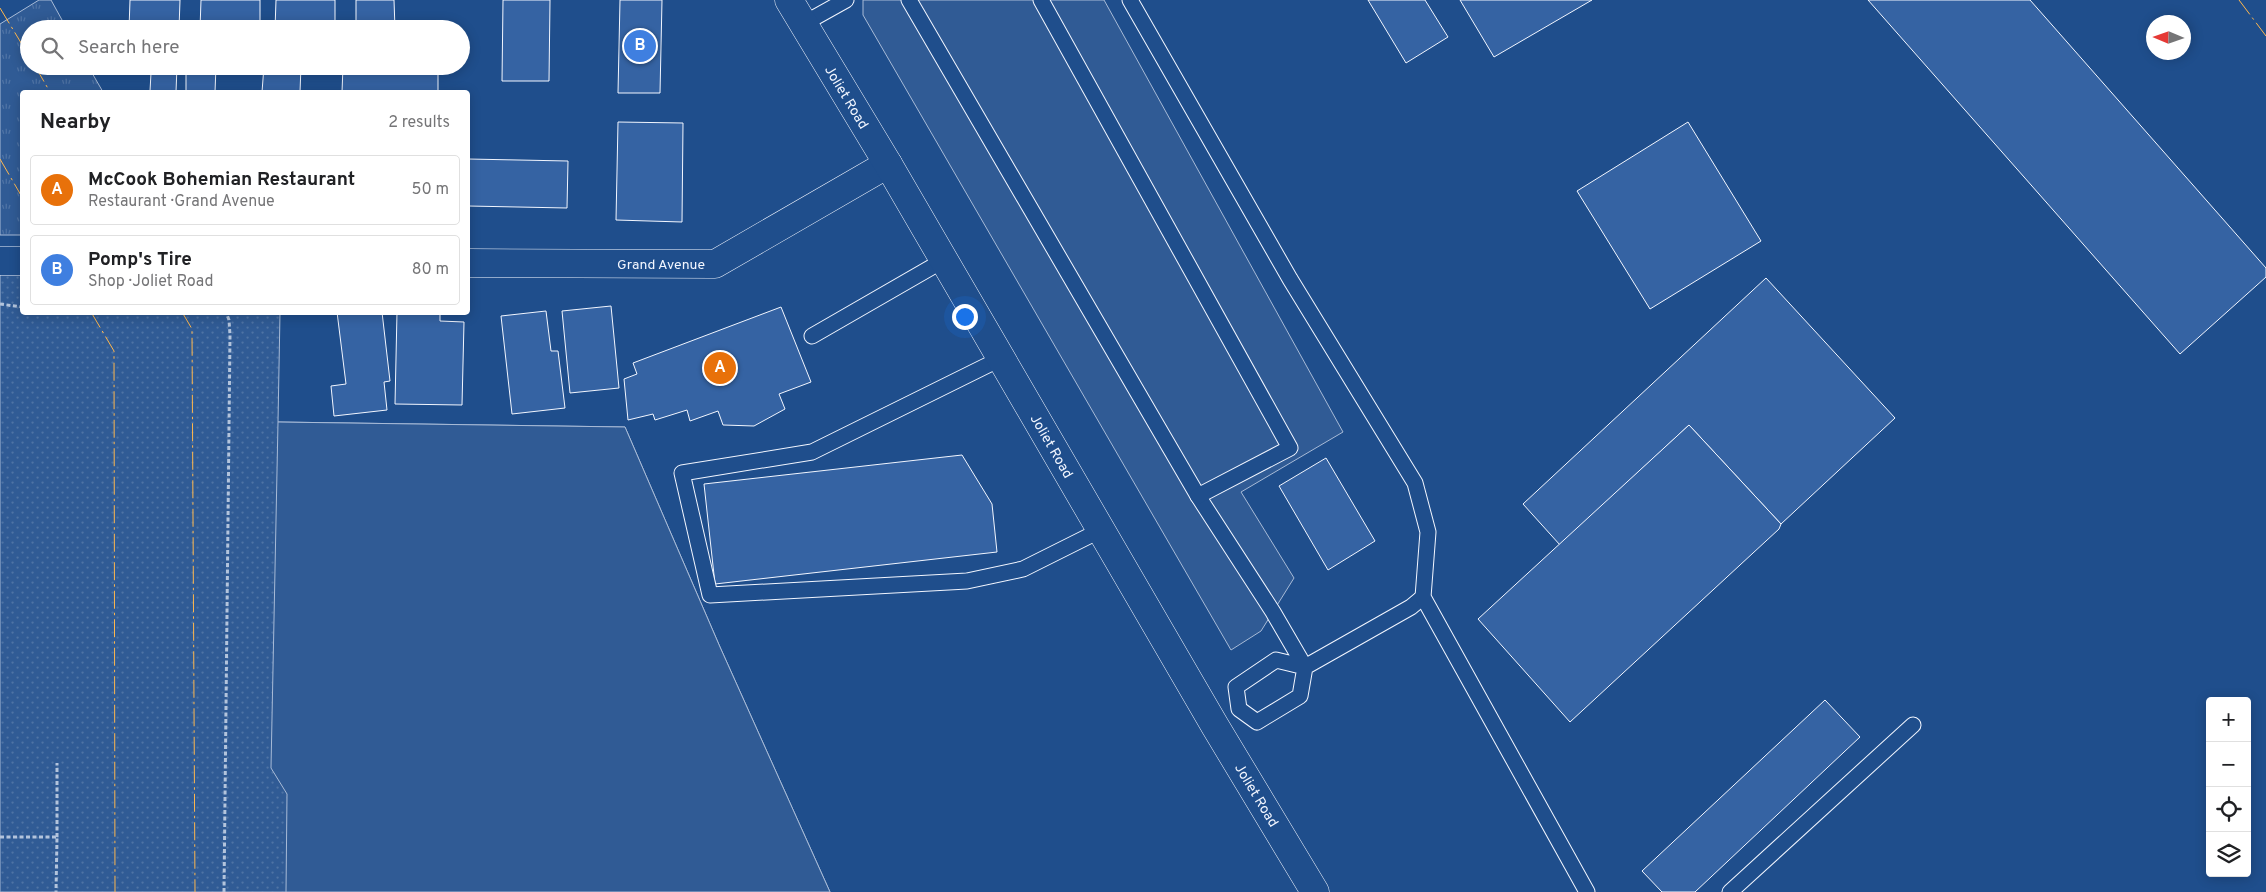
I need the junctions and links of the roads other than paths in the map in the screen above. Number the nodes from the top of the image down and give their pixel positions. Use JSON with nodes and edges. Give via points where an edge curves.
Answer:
{"nodes":[{"id":1,"x":789,"y":0,"type":"edge"},
{"id":2,"x":846,"y":0,"type":"edge"},
{"id":3,"x":909,"y":0,"type":"edge"},
{"id":4,"x":1041,"y":0,"type":"edge"},
{"id":5,"x":1130,"y":0,"type":"edge"},
{"id":6,"x":803,"y":24,"type":"junction"},
{"id":7,"x":888,"y":164,"type":"junction"},
{"id":8,"x":944,"y":260,"type":"junction"},
{"id":9,"x":0,"y":261,"type":"edge"},
{"id":10,"x":20,"y":261,"type":"edge"},
{"id":11,"x":470,"y":263,"type":"edge"},
{"id":12,"x":812,"y":336,"type":"dead end"},
{"id":13,"x":1002,"y":358,"type":"junction"},
{"id":14,"x":1198,"y":496,"type":"junction"},
{"id":15,"x":1101,"y":530,"type":"junction"},
{"id":16,"x":1423,"y":597,"type":"junction"},
{"id":17,"x":1305,"y":667,"type":"junction"},
{"id":18,"x":1239,"y":709,"type":"junction"},
{"id":19,"x":1913,"y":725,"type":"dead end"},
{"id":20,"x":1215,"y":726,"type":"junction"},
{"id":21,"x":1315,"y":892,"type":"edge"},
{"id":22,"x":1587,"y":892,"type":"edge"},
{"id":23,"x":1730,"y":892,"type":"edge"}],
"edges":[{"from":1,"to":6,"type":"main road","name":"Joliet Road"},
{"from":2,"to":6,"type":"lane"},
{"from":3,"to":14,"type":"lane"},
{"from":4,"to":14,"type":"lane","via":[[1290,448]]},
{"from":5,"to":16,"type":"lane","via":[[1290,279],[1416,483],[1428,532]]},
{"from":6,"to":7,"type":"main road","name":"Joliet Road"},
{"from":7,"to":8,"type":"main road","name":"Joliet Road"},
{"from":7,"to":11,"type":"main road","name":"Grand Avenue","via":[[715,264]]},
{"from":8,"to":12,"type":"lane"},
{"from":8,"to":13,"type":"main road","name":"Joliet Road"},
{"from":9,"to":10,"type":"main road"},
{"from":13,"to":15,"type":"main road","name":"Joliet Road"},
{"from":13,"to":15,"type":"lane","via":[[812,452],[682,473],[710,595],[967,582],[1022,569]]},
{"from":14,"to":17,"type":"lane"},
{"from":15,"to":20,"type":"main road","name":"Joliet Road"},
{"from":16,"to":17,"type":"lane"},
{"from":16,"to":22,"type":"lane"},
{"from":17,"to":18,"type":"lane","via":[[1276,660],[1236,687]]},
{"from":17,"to":18,"type":"lane","via":[[1300,696],[1257,722]]},
{"from":18,"to":20,"type":"lane"},
{"from":19,"to":23,"type":"lane"},
{"from":20,"to":21,"type":"main road","name":"Joliet Road"}]}
